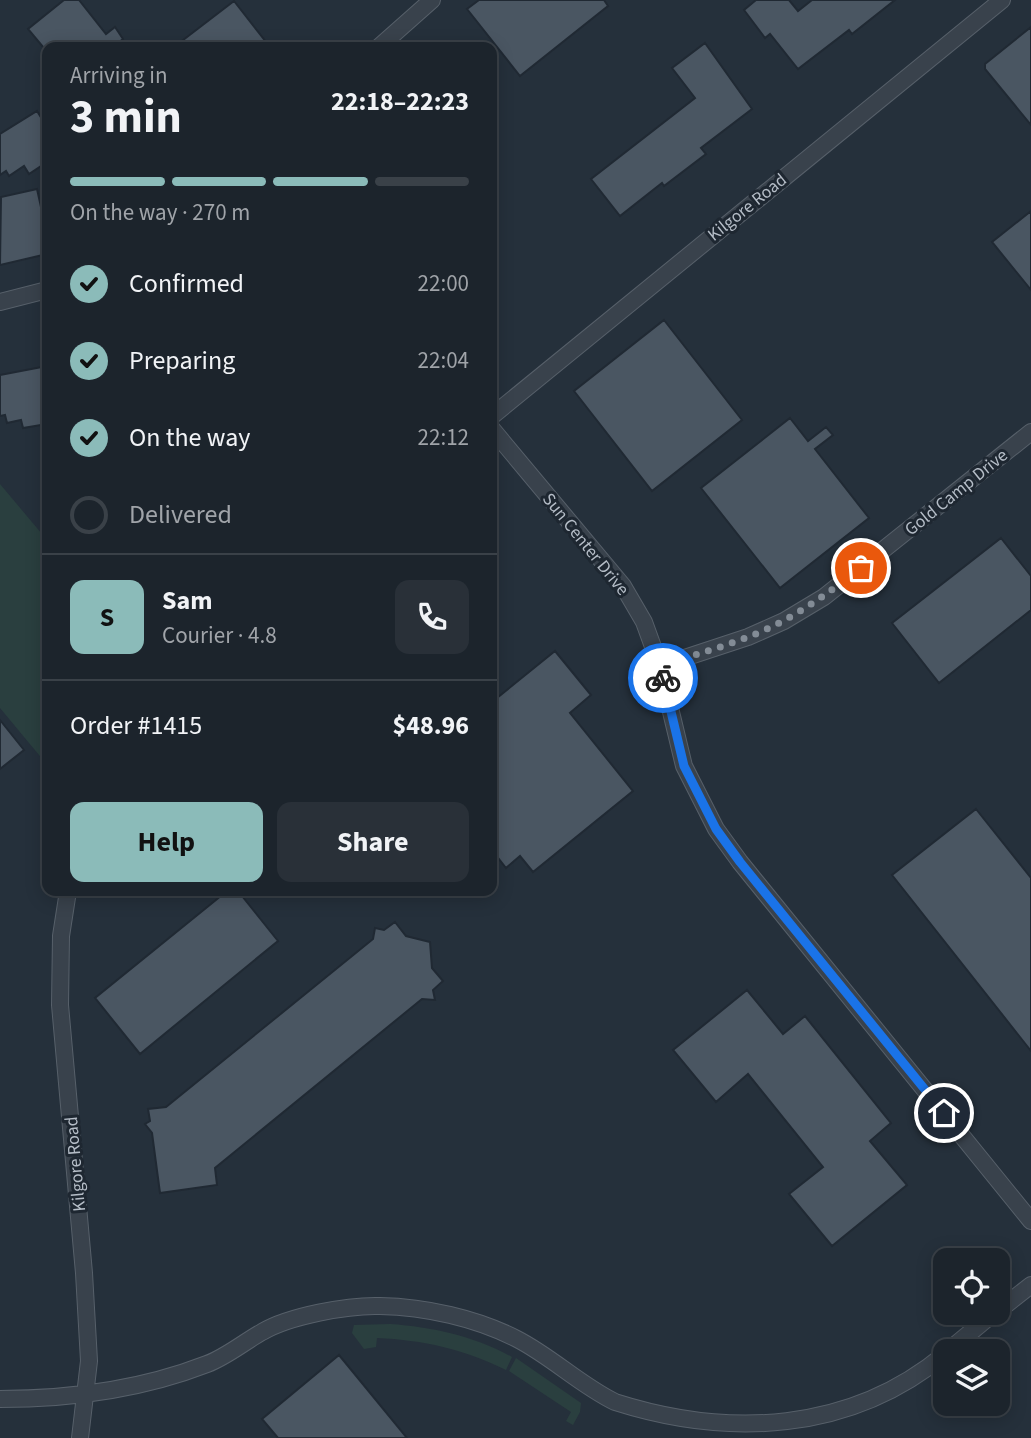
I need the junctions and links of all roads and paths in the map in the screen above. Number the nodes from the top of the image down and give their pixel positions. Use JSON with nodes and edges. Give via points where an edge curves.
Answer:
{"nodes":[{"id":1,"x":432,"y":0,"type":"edge"},
{"id":2,"x":1002,"y":0,"type":"edge"},
{"id":3,"x":385,"y":42,"type":"edge"},
{"id":4,"x":42,"y":291,"type":"edge"},
{"id":5,"x":0,"y":302,"type":"edge"},
{"id":6,"x":497,"y":412,"type":"edge"},
{"id":7,"x":1031,"y":432,"type":"edge"},
{"id":8,"x":497,"y":435,"type":"edge"},
{"id":9,"x":660,"y":666,"type":"junction"},
{"id":10,"x":67,"y":896,"type":"edge"},
{"id":11,"x":1031,"y":1221,"type":"edge"},
{"id":12,"x":1031,"y":1285,"type":"edge"},
{"id":13,"x":1010,"y":1301,"type":"edge"},
{"id":14,"x":980,"y":1325,"type":"edge"},
{"id":15,"x":962,"y":1339,"type":"edge"},
{"id":16,"x":933,"y":1363,"type":"edge"},
{"id":17,"x":87,"y":1395,"type":"junction"},
{"id":18,"x":0,"y":1399,"type":"edge"},
{"id":19,"x":80,"y":1438,"type":"edge"}],
"edges":[{"from":1,"to":3,"type":"street"},
{"from":2,"to":6,"type":"street","name":"Kilgore Road"},
{"from":4,"to":5,"type":"street"},
{"from":7,"to":9,"type":"street","name":"Gold Camp Drive","via":[[824,597],[748,638]]},
{"from":8,"to":9,"type":"street","name":"Sun Center Drive","via":[[623,586],[644,621]]},
{"from":9,"to":11,"type":"street","name":"Sun Center Drive","via":[[684,766],[716,829]]},
{"from":10,"to":17,"type":"street","name":"Kilgore Road","via":[[61,936],[60,1005],[85,1273]]},
{"from":12,"to":13,"type":"street"},
{"from":14,"to":15,"type":"street"},
{"from":16,"to":17,"type":"street","via":[[895,1390],[830,1418],[753,1433],[726,1432],[636,1412],[586,1386],[517,1339],[486,1327],[430,1310],[378,1306],[302,1318],[265,1330],[211,1363],[143,1385]]},
{"from":17,"to":18,"type":"street"},
{"from":17,"to":19,"type":"street","name":"Kilgore Road"}]}
